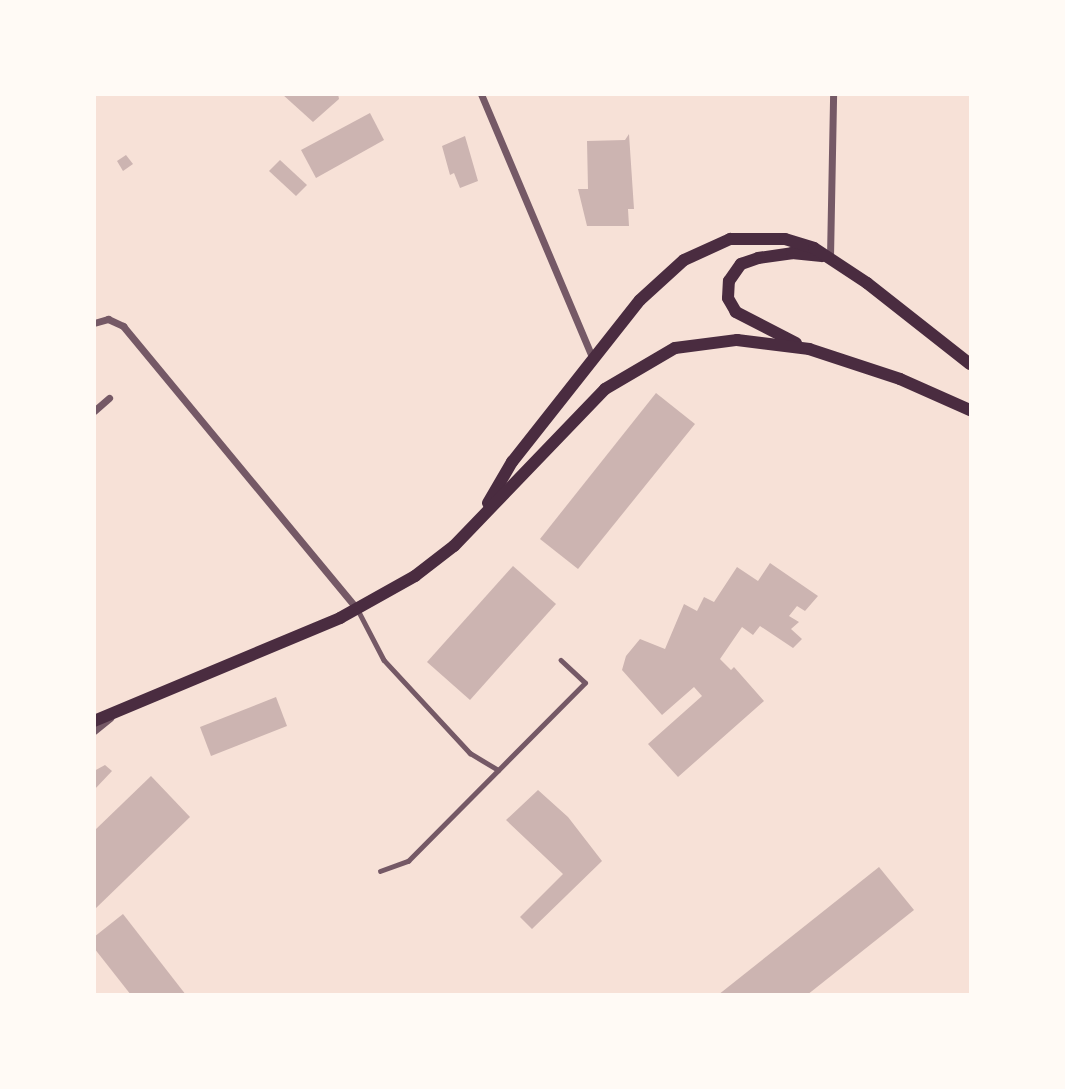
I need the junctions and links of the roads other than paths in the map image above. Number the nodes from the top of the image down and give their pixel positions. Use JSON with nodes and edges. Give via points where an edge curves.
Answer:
{"nodes":[{"id":1,"x":481,"y":94,"type":"edge"},
{"id":2,"x":833,"y":94,"type":"edge"},
{"id":3,"x":830,"y":257,"type":"junction"},
{"id":4,"x":94,"y":323,"type":"edge"},
{"id":5,"x":809,"y":349,"type":"junction"},
{"id":6,"x":593,"y":359,"type":"junction"},
{"id":7,"x":971,"y":364,"type":"edge"},
{"id":8,"x":109,"y":398,"type":"dead end"},
{"id":9,"x":971,"y":410,"type":"edge"},
{"id":10,"x":94,"y":411,"type":"edge"},
{"id":11,"x":481,"y":516,"type":"junction"},
{"id":12,"x":358,"y":609,"type":"junction"},
{"id":13,"x":561,"y":661,"type":"dead end"},
{"id":14,"x":120,"y":711,"type":"junction"},
{"id":15,"x":94,"y":721,"type":"edge"},
{"id":16,"x":94,"y":731,"type":"edge"},
{"id":17,"x":498,"y":770,"type":"junction"},
{"id":18,"x":380,"y":871,"type":"dead end"}],
"edges":[{"from":1,"to":6,"type":"street"},
{"from":2,"to":3,"type":"street"},
{"from":3,"to":5,"type":"main road","via":[[792,253],[758,258],[741,264],[729,281],[728,298],[736,312]]},
{"from":3,"to":6,"type":"main road","via":[[775,238],[743,237],[712,245],[666,274]]},
{"from":3,"to":7,"type":"main road"},
{"from":4,"to":12,"type":"street","via":[[104,318],[117,322],[141,347]]},
{"from":5,"to":9,"type":"main road","via":[[900,379]]},
{"from":5,"to":11,"type":"main road","via":[[721,341],[675,348],[653,357],[596,397]]},
{"from":6,"to":11,"type":"main road","via":[[512,462]]},
{"from":8,"to":10,"type":"street"},
{"from":11,"to":12,"type":"main road","via":[[429,567]]},
{"from":12,"to":14,"type":"main road"},
{"from":12,"to":17,"type":"lane","via":[[384,660],[470,753]]},
{"from":13,"to":17,"type":"lane","via":[[585,683]]},
{"from":14,"to":15,"type":"main road"},
{"from":14,"to":16,"type":"street"},
{"from":17,"to":18,"type":"lane","via":[[408,861]]}]}
